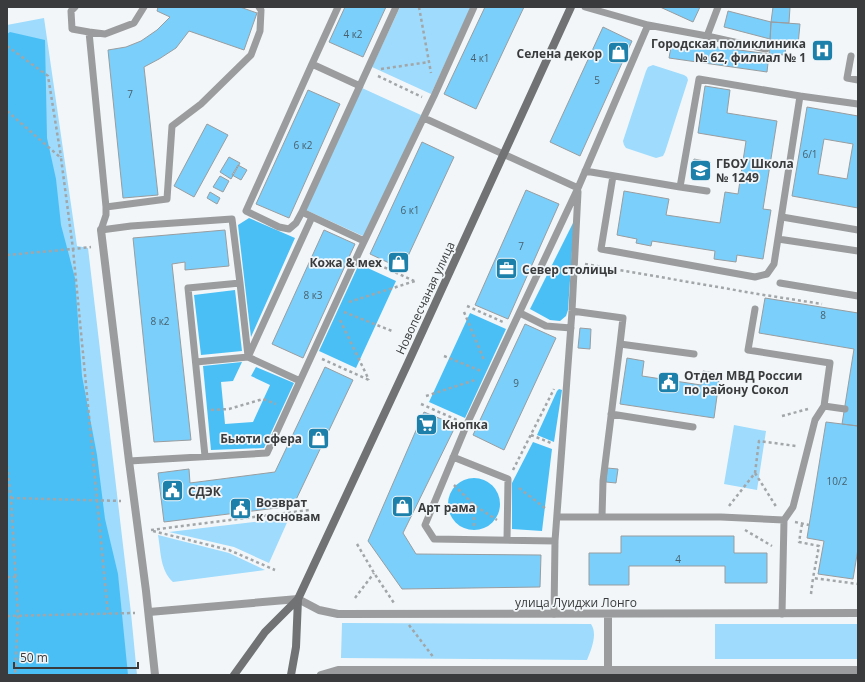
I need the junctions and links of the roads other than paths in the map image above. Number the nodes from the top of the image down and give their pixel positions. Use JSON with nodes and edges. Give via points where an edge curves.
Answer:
{"nodes":[{"id":1,"x":75,"y":7,"type":"edge"},
{"id":2,"x":144,"y":7,"type":"edge"},
{"id":3,"x":260,"y":7,"type":"edge"},
{"id":4,"x":338,"y":7,"type":"edge"},
{"id":5,"x":396,"y":7,"type":"edge"},
{"id":6,"x":474,"y":7,"type":"edge"},
{"id":7,"x":571,"y":7,"type":"edge"},
{"id":8,"x":585,"y":7,"type":"edge"},
{"id":9,"x":718,"y":7,"type":"edge"},
{"id":10,"x":648,"y":25,"type":"junction"},
{"id":11,"x":89,"y":32,"type":"junction"},
{"id":12,"x":707,"y":36,"type":"junction"},
{"id":13,"x":766,"y":48,"type":"dead end"},
{"id":14,"x":851,"y":56,"type":"dead end"},
{"id":15,"x":312,"y":64,"type":"junction"},
{"id":16,"x":858,"y":80,"type":"edge"},
{"id":17,"x":360,"y":86,"type":"junction"},
{"id":18,"x":800,"y":96,"type":"junction"},
{"id":19,"x":858,"y":104,"type":"edge"},
{"id":20,"x":424,"y":118,"type":"junction"},
{"id":21,"x":504,"y":154,"type":"junction"},
{"id":22,"x":585,"y":171,"type":"junction"},
{"id":23,"x":613,"y":176,"type":"junction"},
{"id":24,"x":680,"y":187,"type":"junction"},
{"id":25,"x":578,"y":188,"type":"junction"},
{"id":26,"x":707,"y":191,"type":"dead end"},
{"id":27,"x":106,"y":207,"type":"junction"},
{"id":28,"x":302,"y":212,"type":"junction"},
{"id":29,"x":312,"y":216,"type":"junction"},
{"id":30,"x":782,"y":217,"type":"junction"},
{"id":31,"x":101,"y":230,"type":"junction"},
{"id":32,"x":858,"y":230,"type":"edge"},
{"id":33,"x":778,"y":239,"type":"junction"},
{"id":34,"x":364,"y":241,"type":"junction"},
{"id":35,"x":858,"y":251,"type":"edge"},
{"id":36,"x":240,"y":283,"type":"junction"},
{"id":37,"x":780,"y":283,"type":"dead end"},
{"id":38,"x":858,"y":296,"type":"edge"},
{"id":39,"x":755,"y":309,"type":"dead end"},
{"id":40,"x":572,"y":311,"type":"junction"},
{"id":41,"x":520,"y":313,"type":"junction"},
{"id":42,"x":571,"y":328,"type":"junction"},
{"id":43,"x":620,"y":344,"type":"junction"},
{"id":44,"x":694,"y":354,"type":"dead end"},
{"id":45,"x":248,"y":357,"type":"junction"},
{"id":46,"x":196,"y":362,"type":"junction"},
{"id":47,"x":300,"y":381,"type":"junction"},
{"id":48,"x":824,"y":406,"type":"junction"},
{"id":49,"x":845,"y":409,"type":"dead end"},
{"id":50,"x":611,"y":414,"type":"junction"},
{"id":51,"x":693,"y":427,"type":"dead end"},
{"id":52,"x":206,"y":456,"type":"junction"},
{"id":53,"x":453,"y":457,"type":"junction"},
{"id":54,"x":129,"y":461,"type":"junction"},
{"id":55,"x":557,"y":517,"type":"junction"},
{"id":56,"x":602,"y":517,"type":"junction"},
{"id":57,"x":784,"y":520,"type":"junction"},
{"id":58,"x":507,"y":540,"type":"junction"},
{"id":59,"x":555,"y":541,"type":"junction"},
{"id":60,"x":298,"y":599,"type":"junction"},
{"id":61,"x":149,"y":612,"type":"junction"},
{"id":62,"x":858,"y":613,"type":"edge"},
{"id":63,"x":554,"y":614,"type":"junction"},
{"id":64,"x":608,"y":614,"type":"junction"},
{"id":65,"x":782,"y":614,"type":"junction"},
{"id":66,"x":858,"y":670,"type":"edge"},
{"id":67,"x":442,"y":672,"type":"edge"},
{"id":68,"x":604,"y":672,"type":"edge"},
{"id":69,"x":558,"y":673,"type":"edge"},
{"id":70,"x":718,"y":673,"type":"edge"},
{"id":71,"x":155,"y":675,"type":"edge"},
{"id":72,"x":234,"y":675,"type":"edge"},
{"id":73,"x":291,"y":675,"type":"edge"},
{"id":74,"x":321,"y":675,"type":"edge"}],
"edges":[{"from":1,"to":11,"type":"lane","via":[[70,12],[72,29]]},
{"from":2,"to":11,"type":"lane","via":[[134,23],[105,34]]},
{"from":3,"to":27,"type":"lane","via":[[260,31],[252,55],[201,104],[172,126],[167,199]]},
{"from":4,"to":15,"type":"lane"},
{"from":5,"to":17,"type":"lane"},
{"from":6,"to":20,"type":"lane"},
{"from":7,"to":21,"type":"main road","name":"Новопесчаная улица"},
{"from":8,"to":10,"type":"lane"},
{"from":9,"to":12,"type":"lane"},
{"from":10,"to":12,"type":"lane"},
{"from":10,"to":22,"type":"lane"},
{"from":11,"to":27,"type":"lane"},
{"from":12,"to":13,"type":"lane"},
{"from":14,"to":16,"type":"lane","via":[[847,78]]},
{"from":15,"to":17,"type":"lane"},
{"from":15,"to":28,"type":"lane","via":[[246,211],[279,227],[289,229]]},
{"from":17,"to":28,"type":"lane"},
{"from":18,"to":19,"type":"lane"},
{"from":18,"to":24,"type":"lane","via":[[699,79]]},
{"from":18,"to":30,"type":"lane"},
{"from":20,"to":21,"type":"lane"},
{"from":20,"to":34,"type":"lane"},
{"from":21,"to":25,"type":"lane"},
{"from":21,"to":60,"type":"main road","name":"Новопесчаная улица"},
{"from":22,"to":23,"type":"lane"},
{"from":22,"to":25,"type":"lane"},
{"from":23,"to":24,"type":"lane"},
{"from":23,"to":33,"type":"lane","via":[[601,249],[755,277],[767,274],[774,264]]},
{"from":24,"to":26,"type":"lane"},
{"from":25,"to":40,"type":"lane"},
{"from":25,"to":41,"type":"lane"},
{"from":27,"to":31,"type":"lane"},
{"from":28,"to":29,"type":"lane"},
{"from":29,"to":34,"type":"lane"},
{"from":29,"to":45,"type":"lane"},
{"from":30,"to":32,"type":"lane"},
{"from":30,"to":33,"type":"lane"},
{"from":31,"to":36,"type":"lane","via":[[232,219]]},
{"from":31,"to":54,"type":"street"},
{"from":33,"to":35,"type":"lane"},
{"from":34,"to":47,"type":"lane"},
{"from":36,"to":45,"type":"lane"},
{"from":36,"to":46,"type":"lane","via":[[188,288]]},
{"from":37,"to":38,"type":"lane"},
{"from":39,"to":48,"type":"lane","via":[[748,350],[830,363]]},
{"from":40,"to":42,"type":"lane"},
{"from":40,"to":43,"type":"lane","via":[[623,318]]},
{"from":41,"to":42,"type":"lane","via":[[546,326]]},
{"from":41,"to":53,"type":"lane"},
{"from":42,"to":55,"type":"lane"},
{"from":43,"to":44,"type":"lane"},
{"from":43,"to":50,"type":"lane"},
{"from":45,"to":46,"type":"lane"},
{"from":45,"to":47,"type":"lane"},
{"from":46,"to":52,"type":"lane"},
{"from":47,"to":52,"type":"lane","via":[[267,453]]},
{"from":48,"to":49,"type":"lane"},
{"from":48,"to":57,"type":"lane","via":[[815,420],[793,507]]},
{"from":50,"to":51,"type":"lane"},
{"from":50,"to":56,"type":"lane","via":[[603,481]]},
{"from":52,"to":54,"type":"lane"},
{"from":53,"to":58,"type":"lane","via":[[508,479]]},
{"from":53,"to":58,"type":"lane","via":[[425,525],[434,539]]},
{"from":54,"to":61,"type":"street"},
{"from":55,"to":56,"type":"lane"},
{"from":55,"to":59,"type":"lane"},
{"from":56,"to":57,"type":"lane"},
{"from":57,"to":65,"type":"lane"},
{"from":58,"to":59,"type":"lane"},
{"from":59,"to":63,"type":"lane"},
{"from":60,"to":61,"type":"street"},
{"from":60,"to":63,"type":"street","name":"улица Луиджи Лонго","via":[[319,610],[338,614]]},
{"from":60,"to":72,"type":"main road","name":"Новопесчаная улица","via":[[265,632]]},
{"from":60,"to":73,"type":"main road","name":"Новопесчаная улица","via":[[296,647]]},
{"from":61,"to":71,"type":"street"},
{"from":62,"to":65,"type":"street","name":"улица Луиджи Лонго"},
{"from":63,"to":64,"type":"street","name":"улица Луиджи Лонго"},
{"from":64,"to":65,"type":"street","name":"улица Луиджи Лонго"},
{"from":64,"to":68,"type":"street"},
{"from":66,"to":70,"type":"street"},
{"from":67,"to":69,"type":"street"},
{"from":67,"to":74,"type":"street","via":[[338,670]]},
{"from":68,"to":69,"type":"street"},
{"from":68,"to":70,"type":"street"}]}
